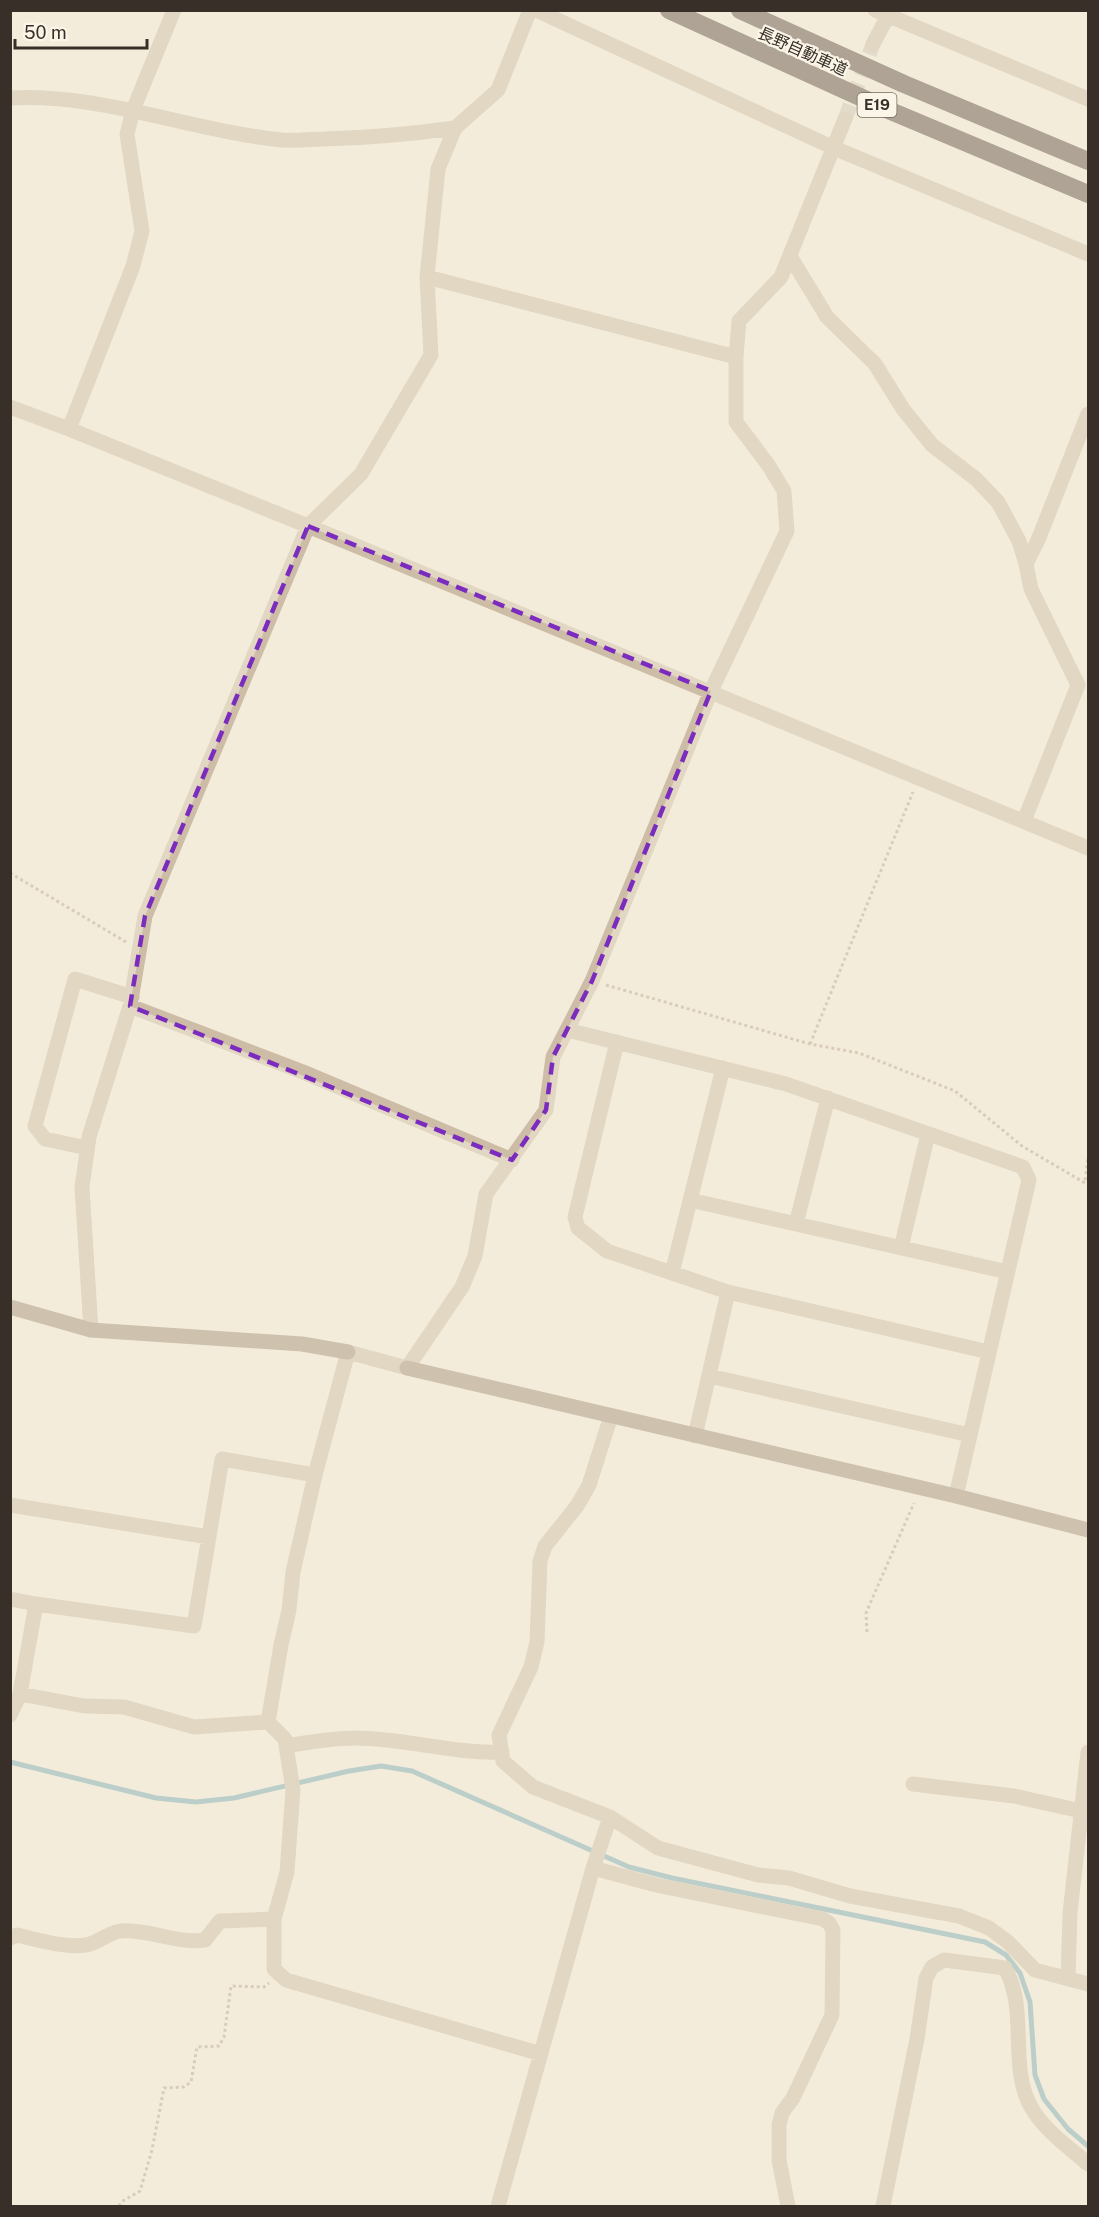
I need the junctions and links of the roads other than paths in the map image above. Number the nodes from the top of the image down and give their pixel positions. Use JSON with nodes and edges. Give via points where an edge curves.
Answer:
{"nodes":[{"id":1,"x":174,"y":10,"type":"edge"},
{"id":2,"x":530,"y":10,"type":"edge"},
{"id":3,"x":536,"y":10,"type":"edge"},
{"id":4,"x":669,"y":10,"type":"edge"},
{"id":5,"x":740,"y":10,"type":"edge"},
{"id":6,"x":885,"y":12,"type":"edge"},
{"id":7,"x":873,"y":44,"type":"tunnel mouth"},
{"id":8,"x":10,"y":98,"type":"edge"},
{"id":9,"x":1089,"y":99,"type":"edge"},
{"id":10,"x":133,"y":110,"type":"junction"},
{"id":11,"x":845,"y":119,"type":"tunnel mouth"},
{"id":12,"x":455,"y":128,"type":"junction"},
{"id":13,"x":834,"y":148,"type":"junction"},
{"id":14,"x":1089,"y":161,"type":"edge"},
{"id":15,"x":1089,"y":194,"type":"edge"},
{"id":16,"x":1089,"y":254,"type":"edge"},
{"id":17,"x":790,"y":256,"type":"junction"},
{"id":18,"x":427,"y":277,"type":"junction"},
{"id":19,"x":736,"y":357,"type":"junction"},
{"id":20,"x":10,"y":407,"type":"edge"},
{"id":21,"x":1089,"y":414,"type":"edge"},
{"id":22,"x":69,"y":429,"type":"junction"},
{"id":23,"x":308,"y":526,"type":"junction"},
{"id":24,"x":1026,"y":564,"type":"junction"},
{"id":25,"x":711,"y":691,"type":"junction"},
{"id":26,"x":1024,"y":821,"type":"junction"},
{"id":27,"x":1089,"y":848,"type":"edge"},
{"id":28,"x":131,"y":1001,"type":"junction"},
{"id":29,"x":567,"y":1030,"type":"junction"},
{"id":30,"x":617,"y":1042,"type":"junction"},
{"id":31,"x":723,"y":1068,"type":"junction"},
{"id":32,"x":828,"y":1098,"type":"junction"},
{"id":33,"x":928,"y":1134,"type":"junction"},
{"id":34,"x":87,"y":1148,"type":"junction"},
{"id":35,"x":512,"y":1160,"type":"junction"},
{"id":36,"x":690,"y":1200,"type":"junction"},
{"id":37,"x":796,"y":1224,"type":"junction"},
{"id":38,"x":901,"y":1248,"type":"junction"},
{"id":39,"x":1008,"y":1272,"type":"junction"},
{"id":40,"x":672,"y":1273,"type":"junction"},
{"id":41,"x":728,"y":1292,"type":"junction"},
{"id":42,"x":10,"y":1307,"type":"edge"},
{"id":43,"x":91,"y":1330,"type":"junction"},
{"id":44,"x":348,"y":1352,"type":"junction"},
{"id":45,"x":989,"y":1352,"type":"junction"},
{"id":46,"x":406,"y":1368,"type":"junction"},
{"id":47,"x":709,"y":1376,"type":"junction"},
{"id":48,"x":611,"y":1416,"type":"junction"},
{"id":49,"x":970,"y":1435,"type":"junction"},
{"id":50,"x":695,"y":1436,"type":"junction"},
{"id":51,"x":315,"y":1475,"type":"junction"},
{"id":52,"x":956,"y":1496,"type":"junction"},
{"id":53,"x":10,"y":1505,"type":"edge"},
{"id":54,"x":1089,"y":1530,"type":"edge"},
{"id":55,"x":209,"y":1537,"type":"junction"},
{"id":56,"x":10,"y":1599,"type":"edge"},
{"id":57,"x":36,"y":1604,"type":"junction"},
{"id":58,"x":20,"y":1694,"type":"junction"},
{"id":59,"x":10,"y":1715,"type":"edge"},
{"id":60,"x":268,"y":1722,"type":"junction"},
{"id":61,"x":286,"y":1746,"type":"junction"},
{"id":62,"x":502,"y":1752,"type":"junction"},
{"id":63,"x":1089,"y":1752,"type":"edge"},
{"id":64,"x":913,"y":1784,"type":"dead end"},
{"id":65,"x":1081,"y":1811,"type":"junction"},
{"id":66,"x":608,"y":1824,"type":"junction"},
{"id":67,"x":594,"y":1864,"type":"junction"},
{"id":68,"x":274,"y":1918,"type":"junction"},
{"id":69,"x":10,"y":1938,"type":"edge"},
{"id":70,"x":1028,"y":1962,"type":"junction"},
{"id":71,"x":1011,"y":1979,"type":"junction"},
{"id":72,"x":1068,"y":1979,"type":"junction"},
{"id":73,"x":1089,"y":1984,"type":"edge"},
{"id":74,"x":541,"y":2054,"type":"junction"},
{"id":75,"x":1089,"y":2163,"type":"edge"},
{"id":76,"x":498,"y":2206,"type":"edge"},
{"id":77,"x":788,"y":2206,"type":"edge"},
{"id":78,"x":883,"y":2206,"type":"edge"}],
"edges":[{"from":1,"to":10,"type":"street"},
{"from":2,"to":12,"type":"street","via":[[498,90]]},
{"from":3,"to":13,"type":"street"},
{"from":4,"to":15,"type":"highway","name":"長野自動車道","number":"E19","via":[[892,112]]},
{"from":5,"to":14,"type":"highway","name":"長野自動車道","number":"E19"},
{"from":6,"to":7,"type":"street"},
{"from":6,"to":9,"type":"street"},
{"from":8,"to":10,"type":"street","via":[[40,96]]},
{"from":10,"to":12,"type":"street","via":[[283,140],[381,137]]},
{"from":10,"to":22,"type":"street","via":[[127,134],[142,231],[133,266]]},
{"from":11,"to":13,"type":"street"},
{"from":12,"to":18,"type":"street","via":[[438,169]]},
{"from":13,"to":16,"type":"street"},
{"from":13,"to":17,"type":"street"},
{"from":17,"to":19,"type":"street","via":[[781,278],[739,321]]},
{"from":17,"to":24,"type":"street","via":[[827,317],[875,364],[932,446],[998,502],[1019,541]]},
{"from":18,"to":19,"type":"street"},
{"from":18,"to":23,"type":"street","via":[[431,355],[361,474]]},
{"from":19,"to":25,"type":"street","via":[[736,422],[784,491],[787,531]]},
{"from":20,"to":22,"type":"street"},
{"from":21,"to":24,"type":"street"},
{"from":22,"to":23,"type":"street"},
{"from":23,"to":25,"type":"street"},
{"from":23,"to":28,"type":"street","via":[[145,916]]},
{"from":24,"to":26,"type":"street","via":[[1031,588],[1078,685]]},
{"from":25,"to":26,"type":"street"},
{"from":25,"to":29,"type":"street","via":[[592,981]]},
{"from":26,"to":27,"type":"street"},
{"from":28,"to":34,"type":"street"},
{"from":28,"to":34,"type":"street","via":[[75,980],[35,1126],[45,1139]]},
{"from":28,"to":35,"type":"street"},
{"from":29,"to":30,"type":"street"},
{"from":29,"to":35,"type":"street","via":[[553,1057],[546,1110]]},
{"from":30,"to":31,"type":"street"},
{"from":30,"to":40,"type":"street","via":[[575,1217],[578,1228],[607,1251]]},
{"from":31,"to":32,"type":"street"},
{"from":31,"to":36,"type":"street"},
{"from":32,"to":33,"type":"street"},
{"from":32,"to":37,"type":"street"},
{"from":33,"to":38,"type":"street"},
{"from":33,"to":39,"type":"street","via":[[1023,1167],[1029,1180]]},
{"from":34,"to":43,"type":"street","via":[[82,1187]]},
{"from":35,"to":46,"type":"street","via":[[486,1194],[475,1256],[462,1287]]},
{"from":36,"to":37,"type":"street"},
{"from":36,"to":40,"type":"street"},
{"from":37,"to":38,"type":"street"},
{"from":38,"to":39,"type":"street"},
{"from":39,"to":45,"type":"street"},
{"from":40,"to":41,"type":"street"},
{"from":41,"to":45,"type":"street"},
{"from":41,"to":47,"type":"street"},
{"from":42,"to":43,"type":"street"},
{"from":43,"to":44,"type":"street","via":[[302,1344]]},
{"from":44,"to":46,"type":"street"},
{"from":44,"to":51,"type":"street"},
{"from":45,"to":49,"type":"street"},
{"from":46,"to":48,"type":"street"},
{"from":47,"to":49,"type":"street"},
{"from":47,"to":50,"type":"street"},
{"from":48,"to":50,"type":"street"},
{"from":48,"to":62,"type":"street","via":[[589,1485],[545,1546],[540,1561],[537,1642],[531,1667],[499,1735]]},
{"from":49,"to":52,"type":"street"},
{"from":50,"to":52,"type":"street"},
{"from":51,"to":55,"type":"street","via":[[222,1460]]},
{"from":51,"to":60,"type":"street","via":[[293,1572]]},
{"from":52,"to":54,"type":"street"},
{"from":53,"to":55,"type":"street"},
{"from":55,"to":57,"type":"street","via":[[194,1626]]},
{"from":56,"to":57,"type":"street"},
{"from":57,"to":58,"type":"street"},
{"from":58,"to":59,"type":"street"},
{"from":58,"to":60,"type":"street","via":[[84,1706],[124,1707],[194,1727]]},
{"from":60,"to":61,"type":"street","via":[[285,1739]]},
{"from":61,"to":62,"type":"street","via":[[355,1738],[480,1753]]},
{"from":61,"to":68,"type":"street","via":[[292,1785],[287,1872]]},
{"from":62,"to":66,"type":"street","via":[[504,1761],[532,1787]]},
{"from":63,"to":65,"type":"street"},
{"from":64,"to":65,"type":"street","via":[[1014,1796]]},
{"from":65,"to":72,"type":"street","via":[[1070,1914]]},
{"from":66,"to":67,"type":"street"},
{"from":66,"to":70,"type":"street","via":[[658,1848],[758,1875],[789,1878],[849,1896],[958,1916],[989,1928]]},
{"from":67,"to":74,"type":"street"},
{"from":67,"to":77,"type":"street","via":[[656,1886],[823,1919],[833,1930],[832,2015],[779,2125]]},
{"from":68,"to":69,"type":"street","via":[[220,1922],[205,1941],[119,1931],[88,1945],[17,1935]]},
{"from":68,"to":74,"type":"street","via":[[274,1970],[286,1980]]},
{"from":70,"to":71,"type":"street"},
{"from":70,"to":72,"type":"street","via":[[1035,1970]]},
{"from":71,"to":75,"type":"street","via":[[1017,2000],[1020,2074],[1025,2091],[1034,2112]]},
{"from":71,"to":78,"type":"street","via":[[1005,1968],[944,1960],[932,1967],[926,1978]]},
{"from":72,"to":73,"type":"street"},
{"from":74,"to":76,"type":"street"}]}
